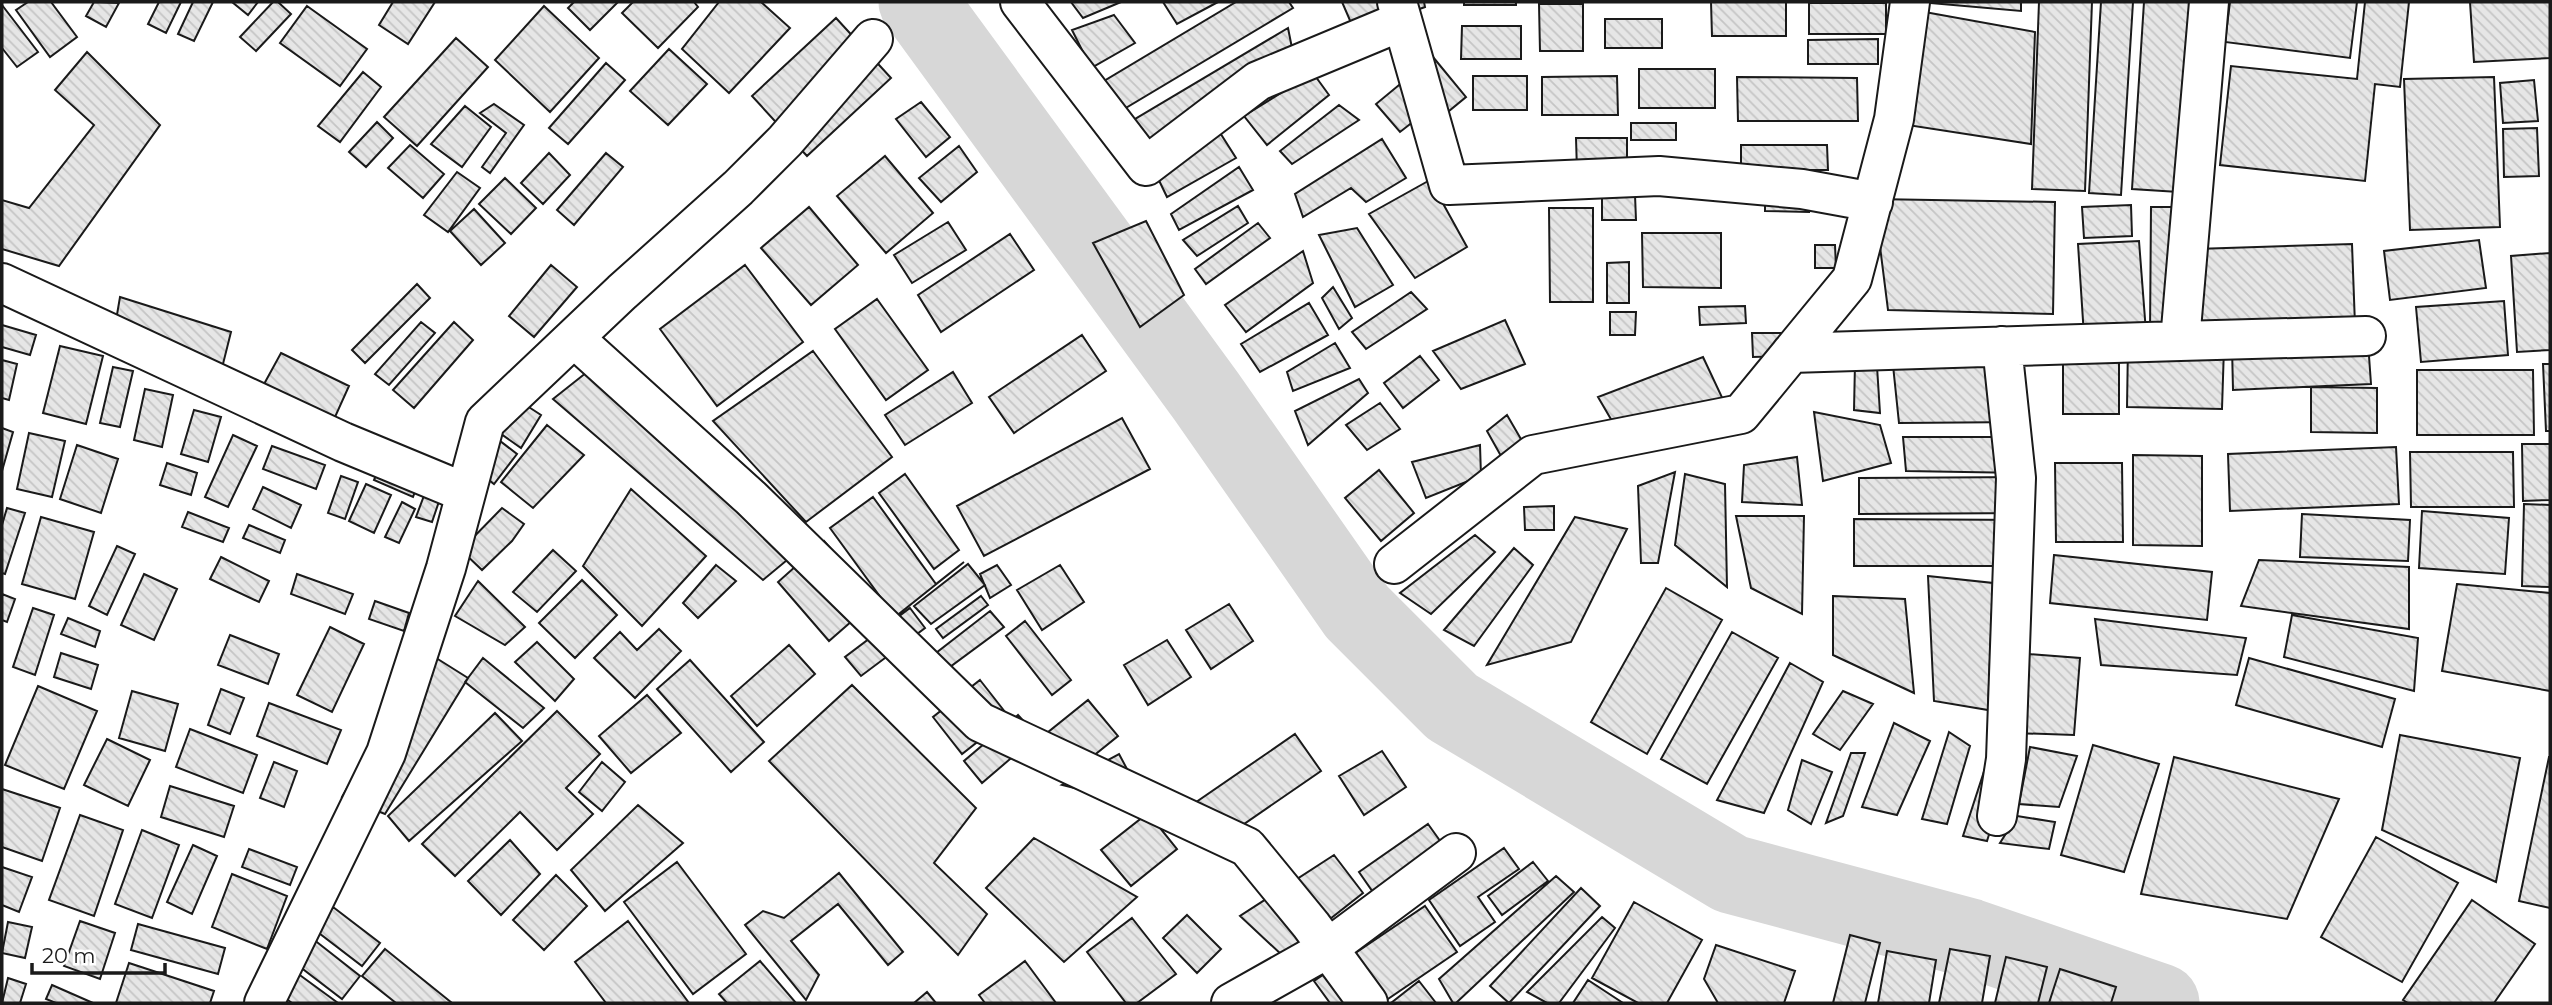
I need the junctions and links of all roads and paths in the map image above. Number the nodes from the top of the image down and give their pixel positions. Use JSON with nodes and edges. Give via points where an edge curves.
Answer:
{"nodes":[{"id":1,"x":1020,"y":2,"type":"edge"},
{"id":2,"x":1910,"y":2,"type":"edge"},
{"id":3,"x":2209,"y":2,"type":"edge"},
{"id":4,"x":1399,"y":12,"type":"edge"},
{"id":5,"x":873,"y":39,"type":"dead end"},
{"id":6,"x":1873,"y":202,"type":"junction"},
{"id":7,"x":2,"y":283,"type":"edge"},
{"id":8,"x":2366,"y":336,"type":"dead end"},
{"id":9,"x":574,"y":338,"type":"junction"},
{"id":10,"x":2180,"y":341,"type":"junction"},
{"id":11,"x":2002,"y":346,"type":"junction"},
{"id":12,"x":1791,"y":353,"type":"junction"},
{"id":13,"x":466,"y":493,"type":"junction"},
{"id":14,"x":1394,"y":564,"type":"dead end"},
{"id":15,"x":1997,"y":816,"type":"dead end"},
{"id":16,"x":1456,"y":853,"type":"dead end"},
{"id":17,"x":1327,"y":949,"type":"junction"},
{"id":18,"x":264,"y":1003,"type":"edge"},
{"id":19,"x":1231,"y":1003,"type":"edge"},
{"id":20,"x":1368,"y":1003,"type":"edge"}],
"edges":[{"from":1,"to":4,"type":"street","via":[[1146,166],[1258,81]]},
{"from":2,"to":6,"type":"street","via":[[1894,119]]},
{"from":3,"to":10,"type":"street"},
{"from":4,"to":6,"type":"street","via":[[1449,185],[1658,176],[1802,189]]},
{"from":5,"to":9,"type":"street","via":[[785,141]]},
{"from":6,"to":12,"type":"street","via":[[1852,279]]},
{"from":7,"to":13,"type":"street","via":[[343,442]]},
{"from":8,"to":10,"type":"street"},
{"from":9,"to":13,"type":"street","via":[[485,422]]},
{"from":9,"to":17,"type":"street","via":[[751,498],[980,722],[1247,847]]},
{"from":10,"to":11,"type":"street"},
{"from":11,"to":12,"type":"street"},
{"from":11,"to":15,"type":"street","via":[[2016,478],[2006,759]]},
{"from":12,"to":14,"type":"street","via":[[1741,414],[1532,455]]},
{"from":13,"to":18,"type":"street","via":[[386,753]]},
{"from":16,"to":17,"type":"street"},
{"from":17,"to":19,"type":"street"},
{"from":17,"to":20,"type":"street"}]}
